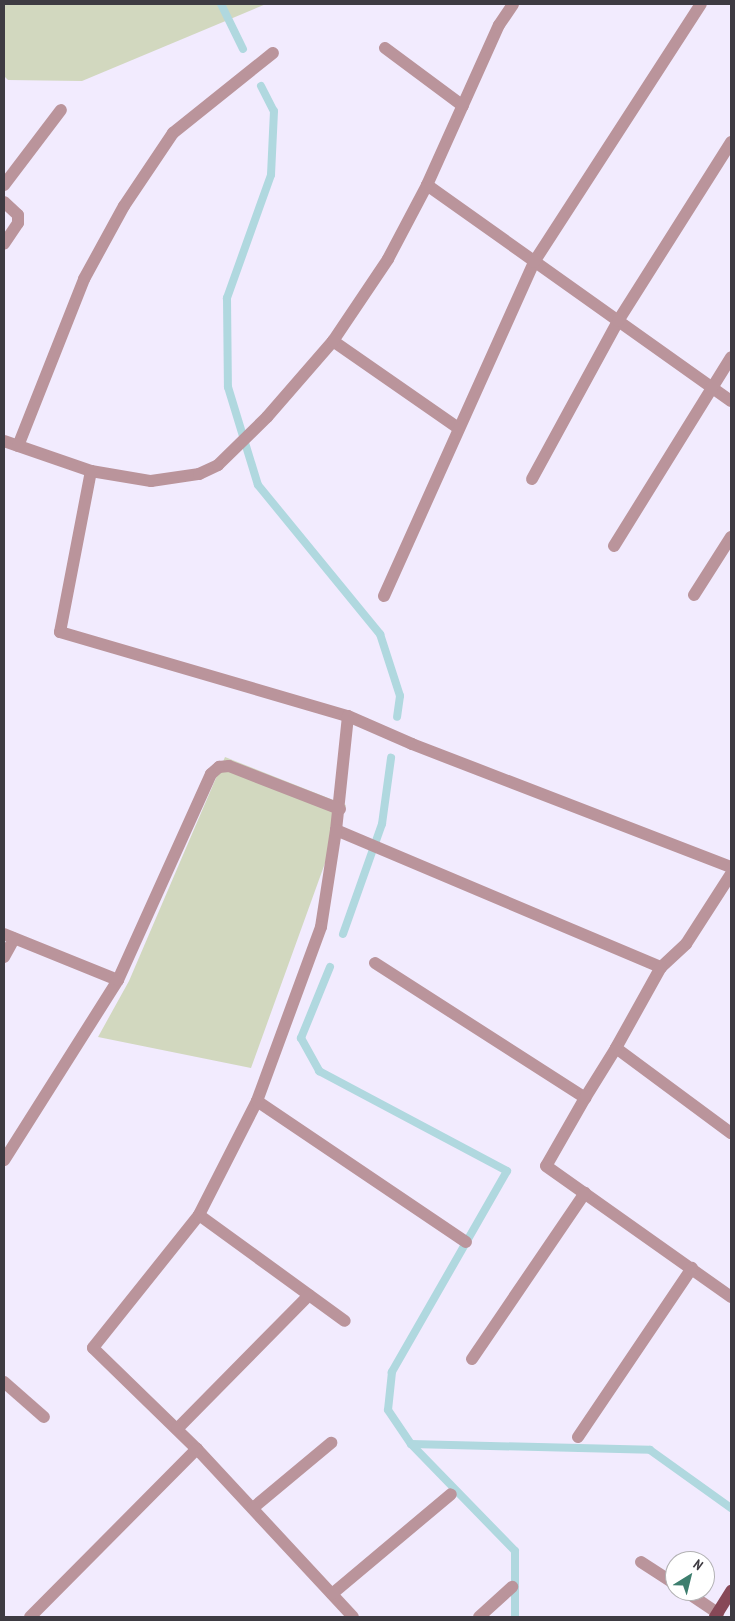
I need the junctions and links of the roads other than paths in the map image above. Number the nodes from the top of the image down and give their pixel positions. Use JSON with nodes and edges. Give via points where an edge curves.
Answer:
{"nodes":[{"id":1,"x":513,"y":4,"type":"edge"},
{"id":2,"x":701,"y":4,"type":"edge"},
{"id":3,"x":385,"y":48,"type":"dead end"},
{"id":4,"x":273,"y":53,"type":"dead end"},
{"id":5,"x":463,"y":106,"type":"junction"},
{"id":6,"x":61,"y":110,"type":"dead end"},
{"id":7,"x":731,"y":142,"type":"edge"},
{"id":8,"x":4,"y":185,"type":"edge"},
{"id":9,"x":428,"y":185,"type":"junction"},
{"id":10,"x":4,"y":202,"type":"edge"},
{"id":11,"x":4,"y":244,"type":"edge"},
{"id":12,"x":534,"y":262,"type":"junction"},
{"id":13,"x":618,"y":321,"type":"junction"},
{"id":14,"x":333,"y":341,"type":"junction"},
{"id":15,"x":731,"y":357,"type":"edge"},
{"id":16,"x":712,"y":388,"type":"junction"},
{"id":17,"x":731,"y":402,"type":"edge"},
{"id":18,"x":458,"y":428,"type":"junction"},
{"id":19,"x":4,"y":441,"type":"edge"},
{"id":20,"x":18,"y":446,"type":"junction"},
{"id":21,"x":92,"y":471,"type":"junction"},
{"id":22,"x":532,"y":479,"type":"dead end"},
{"id":23,"x":731,"y":537,"type":"edge"},
{"id":24,"x":614,"y":546,"type":"dead end"},
{"id":25,"x":384,"y":596,"type":"dead end"},
{"id":26,"x":694,"y":596,"type":"dead end"},
{"id":27,"x":348,"y":716,"type":"junction"},
{"id":28,"x":340,"y":809,"type":"junction"},
{"id":29,"x":336,"y":830,"type":"junction"},
{"id":30,"x":731,"y":867,"type":"edge"},
{"id":31,"x":731,"y":874,"type":"edge"},
{"id":32,"x":9,"y":937,"type":"edge"},
{"id":33,"x":4,"y":957,"type":"edge"},
{"id":34,"x":375,"y":963,"type":"dead end"},
{"id":35,"x":662,"y":967,"type":"junction"},
{"id":36,"x":118,"y":980,"type":"junction"},
{"id":37,"x":616,"y":1048,"type":"junction"},
{"id":38,"x":585,"y":1098,"type":"junction"},
{"id":39,"x":257,"y":1100,"type":"junction"},
{"id":40,"x":731,"y":1133,"type":"edge"},
{"id":41,"x":4,"y":1160,"type":"edge"},
{"id":42,"x":585,"y":1193,"type":"junction"},
{"id":43,"x":199,"y":1215,"type":"junction"},
{"id":44,"x":466,"y":1242,"type":"dead end"},
{"id":45,"x":692,"y":1268,"type":"junction"},
{"id":46,"x":310,"y":1295,"type":"junction"},
{"id":47,"x":731,"y":1298,"type":"edge"},
{"id":48,"x":346,"y":1321,"type":"dead end"},
{"id":49,"x":472,"y":1359,"type":"dead end"},
{"id":50,"x":4,"y":1382,"type":"edge"},
{"id":51,"x":44,"y":1417,"type":"dead end"},
{"id":52,"x":177,"y":1429,"type":"junction"},
{"id":53,"x":578,"y":1437,"type":"dead end"},
{"id":54,"x":331,"y":1443,"type":"dead end"},
{"id":55,"x":197,"y":1449,"type":"junction"},
{"id":56,"x":451,"y":1494,"type":"dead end"},
{"id":57,"x":253,"y":1508,"type":"junction"},
{"id":58,"x":641,"y":1562,"type":"dead end"},
{"id":59,"x":665,"y":1578,"type":"edge"},
{"id":60,"x":512,"y":1587,"type":"dead end"},
{"id":61,"x":731,"y":1591,"type":"edge"},
{"id":62,"x":332,"y":1594,"type":"junction"},
{"id":63,"x":698,"y":1601,"type":"edge"},
{"id":64,"x":717,"y":1615,"type":"edge"},
{"id":65,"x":30,"y":1617,"type":"edge"},
{"id":66,"x":353,"y":1617,"type":"edge"},
{"id":67,"x":479,"y":1617,"type":"edge"}],
"edges":[{"from":1,"to":5,"type":"street","via":[[499,25]]},
{"from":2,"to":12,"type":"street"},
{"from":3,"to":5,"type":"street"},
{"from":4,"to":20,"type":"street","via":[[173,134],[124,206],[84,279]]},
{"from":5,"to":9,"type":"street"},
{"from":6,"to":8,"type":"street"},
{"from":7,"to":13,"type":"street"},
{"from":9,"to":12,"type":"street"},
{"from":9,"to":14,"type":"street","via":[[388,259]]},
{"from":10,"to":11,"type":"street","via":[[18,215],[18,223]]},
{"from":12,"to":13,"type":"street"},
{"from":12,"to":18,"type":"street"},
{"from":13,"to":16,"type":"street"},
{"from":13,"to":22,"type":"street"},
{"from":14,"to":18,"type":"street"},
{"from":14,"to":21,"type":"street","via":[[253,431],[218,465],[199,474],[173,480],[150,481]]},
{"from":15,"to":16,"type":"street"},
{"from":16,"to":17,"type":"street"},
{"from":16,"to":24,"type":"street"},
{"from":18,"to":25,"type":"street"},
{"from":19,"to":20,"type":"street"},
{"from":20,"to":21,"type":"street"},
{"from":21,"to":27,"type":"street","via":[[60,632]]},
{"from":23,"to":26,"type":"street"},
{"from":27,"to":28,"type":"street"},
{"from":27,"to":30,"type":"street","via":[[412,744]]},
{"from":28,"to":29,"type":"street"},
{"from":28,"to":36,"type":"street","via":[[229,766],[219,767],[211,774]]},
{"from":29,"to":35,"type":"street"},
{"from":29,"to":39,"type":"street","via":[[321,927]]},
{"from":31,"to":35,"type":"street","via":[[686,944]]},
{"from":32,"to":33,"type":"street"},
{"from":32,"to":36,"type":"street"},
{"from":34,"to":38,"type":"street"},
{"from":35,"to":37,"type":"street"},
{"from":36,"to":41,"type":"street"},
{"from":37,"to":38,"type":"street"},
{"from":37,"to":40,"type":"street"},
{"from":38,"to":42,"type":"street","via":[[546,1166]]},
{"from":39,"to":43,"type":"street"},
{"from":39,"to":44,"type":"street"},
{"from":42,"to":45,"type":"street"},
{"from":42,"to":49,"type":"street"},
{"from":43,"to":46,"type":"street"},
{"from":43,"to":52,"type":"street","via":[[93,1348]]},
{"from":45,"to":47,"type":"street"},
{"from":45,"to":53,"type":"street"},
{"from":46,"to":48,"type":"street"},
{"from":46,"to":52,"type":"street"},
{"from":50,"to":51,"type":"street"},
{"from":52,"to":55,"type":"street"},
{"from":54,"to":57,"type":"street"},
{"from":55,"to":57,"type":"street"},
{"from":55,"to":65,"type":"street"},
{"from":56,"to":62,"type":"street"},
{"from":57,"to":62,"type":"street"},
{"from":58,"to":59,"type":"street"},
{"from":60,"to":67,"type":"street"},
{"from":61,"to":64,"type":"main road"},
{"from":62,"to":66,"type":"street"},
{"from":63,"to":64,"type":"street"}]}
